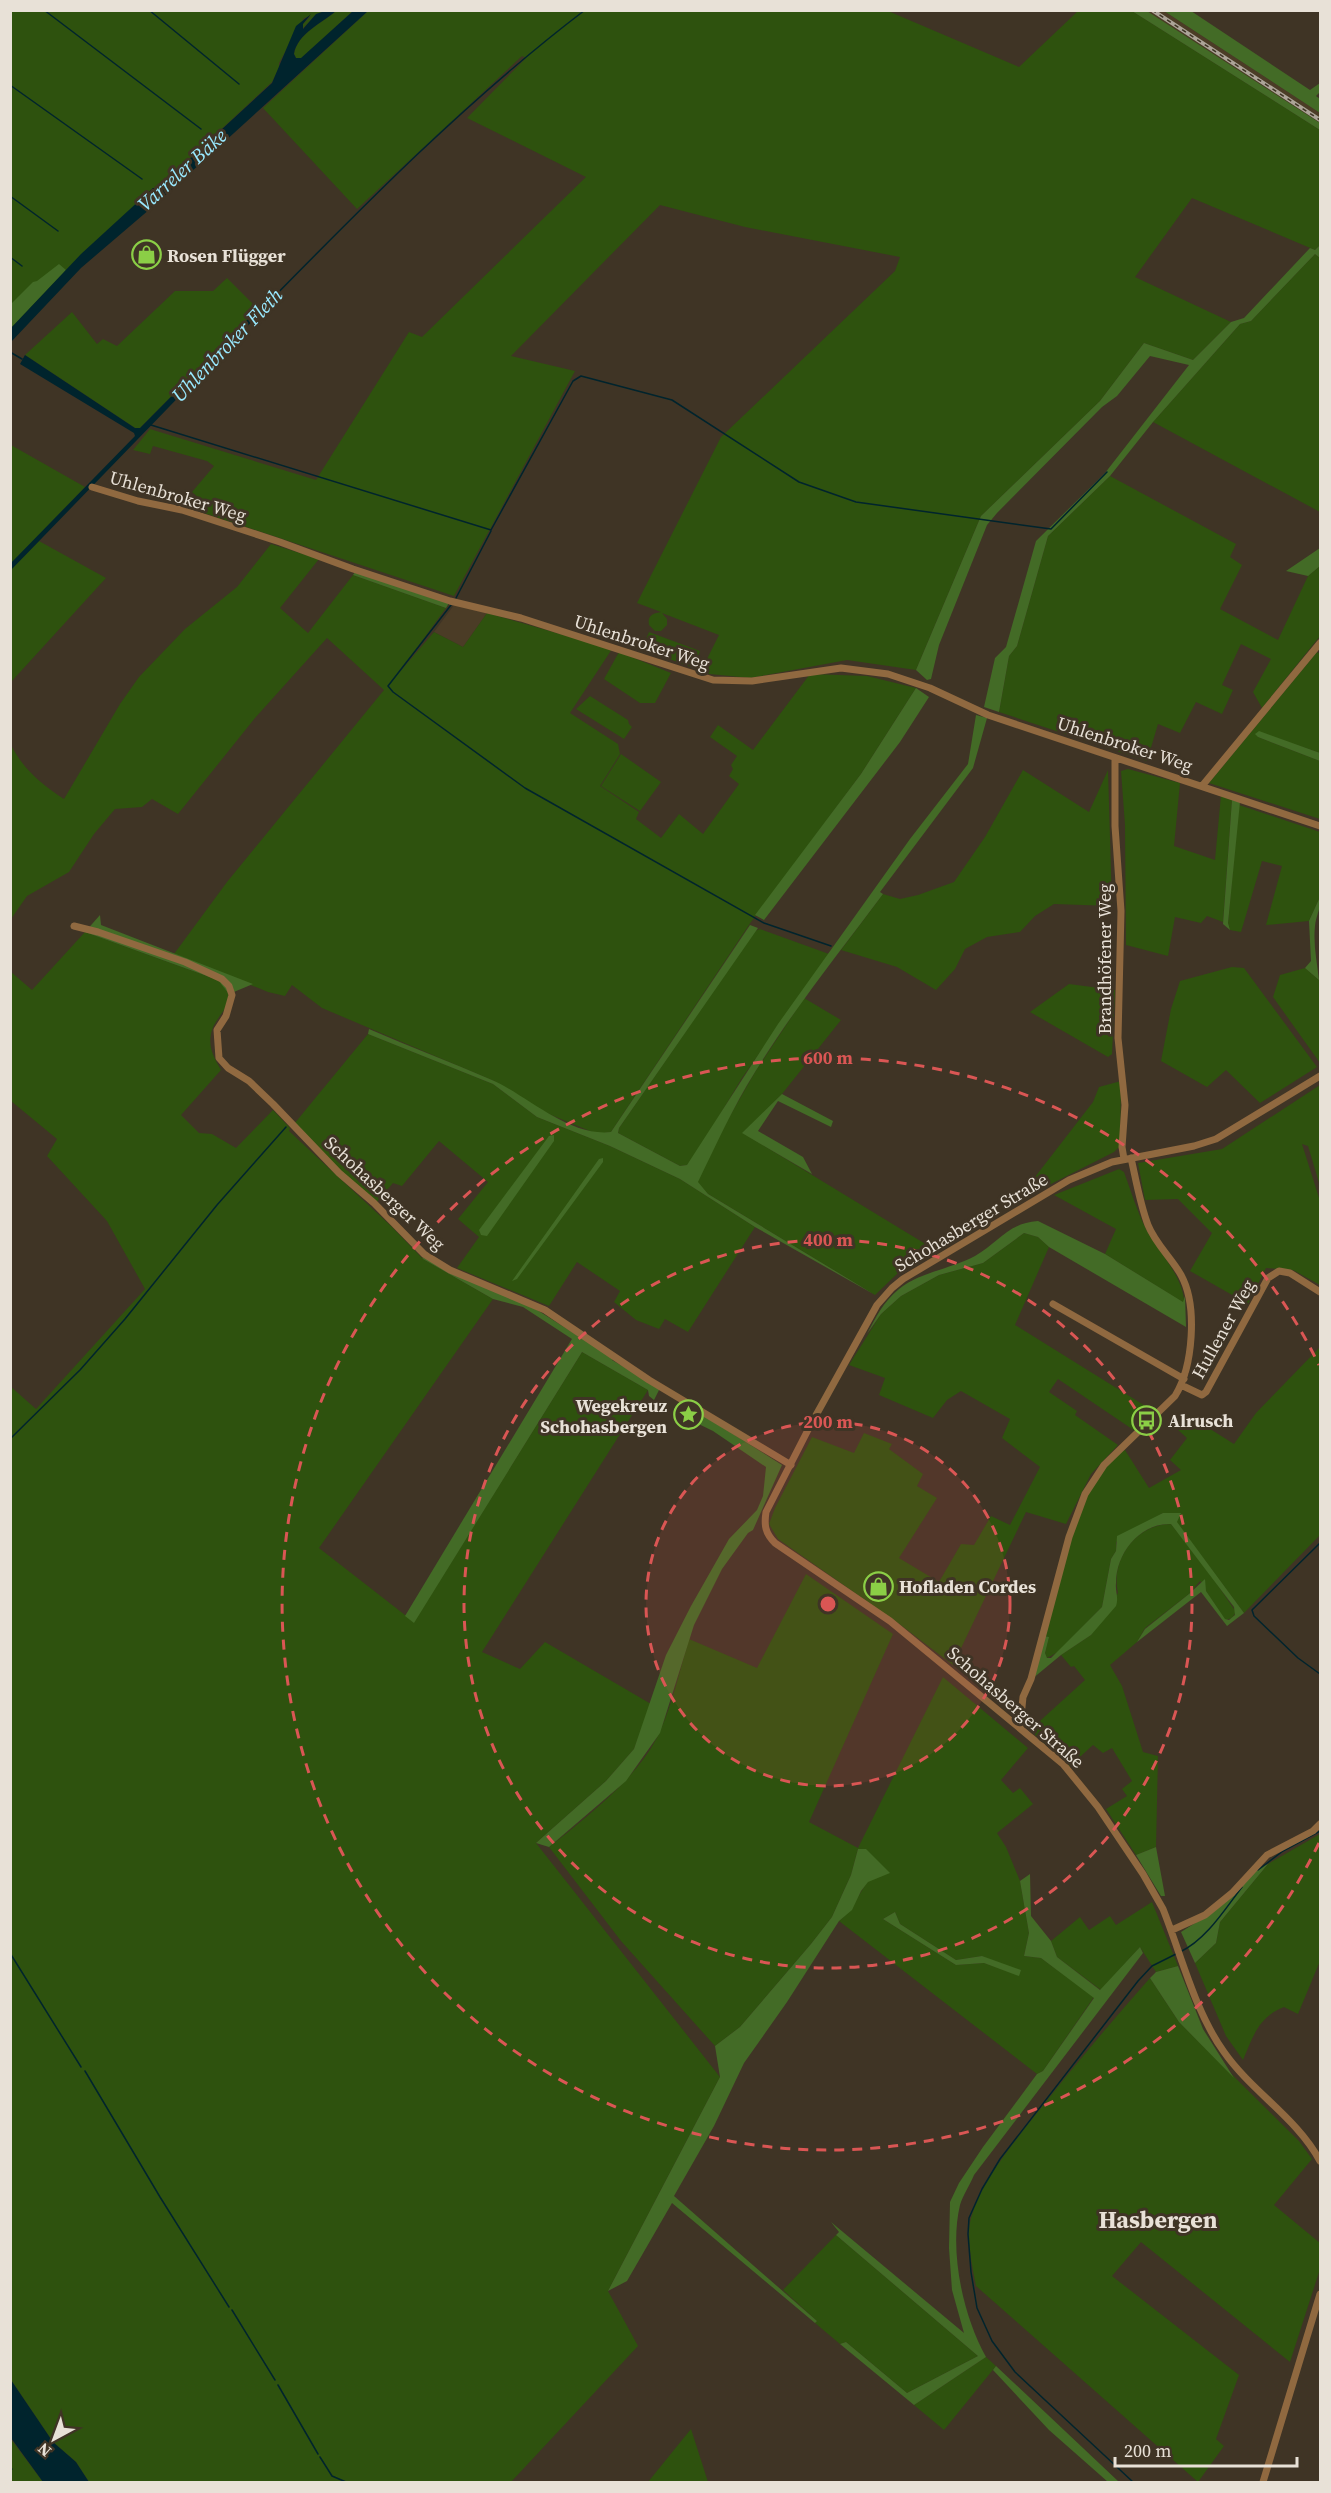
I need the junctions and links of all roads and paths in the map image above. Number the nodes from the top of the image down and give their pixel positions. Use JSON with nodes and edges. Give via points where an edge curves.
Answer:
{"nodes":[{"id":1,"x":92,"y":488,"type":"dead end"},
{"id":2,"x":1320,"y":643,"type":"edge"},
{"id":3,"x":1115,"y":758,"type":"junction"},
{"id":4,"x":1202,"y":786,"type":"junction"},
{"id":5,"x":1320,"y":826,"type":"edge"},
{"id":6,"x":74,"y":926,"type":"dead end"},
{"id":7,"x":1320,"y":1076,"type":"edge"},
{"id":8,"x":1128,"y":1158,"type":"junction"},
{"id":9,"x":1320,"y":1292,"type":"edge"},
{"id":10,"x":1053,"y":1304,"type":"dead end"},
{"id":11,"x":1183,"y":1382,"type":"junction"},
{"id":12,"x":791,"y":1465,"type":"junction"},
{"id":13,"x":1020,"y":1727,"type":"junction"},
{"id":14,"x":1320,"y":1824,"type":"edge"},
{"id":15,"x":1172,"y":1930,"type":"junction"},
{"id":16,"x":1320,"y":2161,"type":"edge"},
{"id":17,"x":1320,"y":2294,"type":"edge"},
{"id":18,"x":1263,"y":2482,"type":"edge"}],
"edges":[{"from":1,"to":3,"type":"street","name":"Uhlenbroker Weg","via":[[182,510],[439,597],[628,651],[695,676],[731,682],[841,668],[874,670],[930,688],[988,715]]},
{"from":2,"to":4,"type":"street"},
{"from":3,"to":4,"type":"street","name":"Uhlenbroker Weg"},
{"from":3,"to":8,"type":"street","name":"Brandhöfener Weg","via":[[1121,910],[1118,1038],[1125,1105],[1122,1147]]},
{"from":4,"to":5,"type":"street","name":"Uhlenbroker Weg"},
{"from":6,"to":12,"type":"street","name":"Schohasberger Weg","via":[[185,962],[230,986],[232,995],[226,1016],[217,1030],[219,1058],[249,1081],[424,1254],[450,1270],[545,1310],[648,1380]]},
{"from":7,"to":8,"type":"street","name":"Schohasberger Straße","via":[[1216,1139]]},
{"from":8,"to":11,"type":"street","name":"Brandhöfener Weg","via":[[1148,1226],[1183,1278],[1189,1296],[1191,1334]]},
{"from":8,"to":12,"type":"street","name":"Schohasberger Straße","via":[[1093,1169],[1041,1196],[892,1288],[877,1305]]},
{"from":9,"to":11,"type":"street","name":"Hullener Weg","via":[[1290,1273],[1279,1271],[1268,1278],[1206,1392],[1197,1394]]},
{"from":10,"to":11,"type":"street"},
{"from":11,"to":13,"type":"street","name":"Brandhöfener Weg","via":[[1163,1408],[1104,1465],[1085,1494],[1023,1697]]},
{"from":12,"to":13,"type":"street","name":"Schohasberger Straße","via":[[766,1512],[764,1526],[768,1536],[890,1621]]},
{"from":13,"to":15,"type":"street","name":"Schohasberger Straße","via":[[1088,1792],[1154,1891]]},
{"from":14,"to":15,"type":"street","via":[[1267,1855],[1233,1893],[1205,1915]]},
{"from":15,"to":16,"type":"street","name":"Schohasberger Straße","via":[[1211,2032],[1223,2051],[1298,2130]]},
{"from":17,"to":18,"type":"street"}]}
